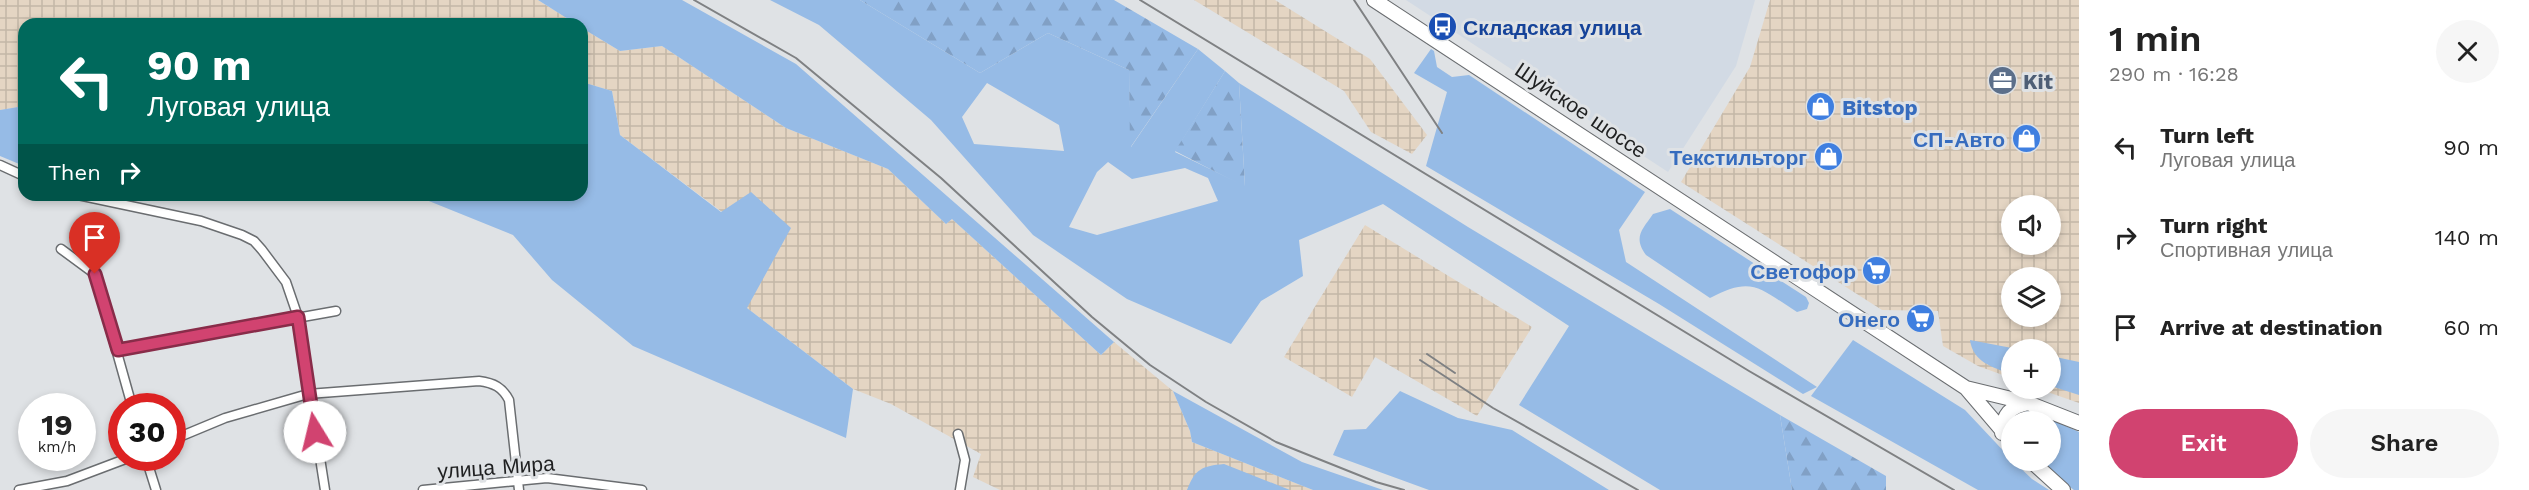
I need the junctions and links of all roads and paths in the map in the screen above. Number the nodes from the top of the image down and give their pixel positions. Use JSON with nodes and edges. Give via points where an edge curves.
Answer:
{"nodes":[{"id":1,"x":1374,"y":0,"type":"edge"},
{"id":2,"x":0,"y":165,"type":"edge"},
{"id":3,"x":18,"y":173,"type":"edge"},
{"id":4,"x":108,"y":201,"type":"edge"},
{"id":5,"x":61,"y":249,"type":"dead end"},
{"id":6,"x":336,"y":311,"type":"dead end"},
{"id":7,"x":298,"y":317,"type":"junction"},
{"id":8,"x":118,"y":350,"type":"junction"},
{"id":9,"x":1966,"y":388,"type":"junction"},
{"id":10,"x":129,"y":393,"type":"edge"},
{"id":11,"x":308,"y":393,"type":"junction"},
{"id":12,"x":2028,"y":403,"type":"junction"},
{"id":13,"x":2009,"y":411,"type":"edge"},
{"id":14,"x":2079,"y":423,"type":"edge"},
{"id":15,"x":2001,"y":431,"type":"edge"},
{"id":16,"x":186,"y":434,"type":"edge"},
{"id":17,"x":958,"y":434,"type":"dead end"},
{"id":18,"x":108,"y":466,"type":"edge"},
{"id":19,"x":150,"y":471,"type":"edge"},
{"id":20,"x":2042,"y":471,"type":"edge"},
{"id":21,"x":518,"y":486,"type":"edge"},
{"id":22,"x":19,"y":490,"type":"edge"},
{"id":23,"x":156,"y":490,"type":"edge"},
{"id":24,"x":325,"y":490,"type":"edge"},
{"id":25,"x":423,"y":490,"type":"edge"},
{"id":26,"x":642,"y":490,"type":"edge"},
{"id":27,"x":960,"y":490,"type":"edge"},
{"id":28,"x":2063,"y":490,"type":"edge"}],
"edges":[{"from":1,"to":9,"type":"main road","name":"Шуйское шоссе"},
{"from":2,"to":3,"type":"street"},
{"from":4,"to":7,"type":"street","via":[[201,220],[254,241],[286,282]]},
{"from":5,"to":8,"type":"street","via":[[95,274]]},
{"from":6,"to":7,"type":"street"},
{"from":7,"to":8,"type":"street"},
{"from":7,"to":11,"type":"street"},
{"from":8,"to":10,"type":"street"},
{"from":9,"to":12,"type":"main road","name":"Шуйское шоссе"},
{"from":9,"to":15,"type":"main road"},
{"from":11,"to":16,"type":"street"},
{"from":11,"to":21,"type":"street","via":[[490,382],[504,390],[509,400]]},
{"from":11,"to":24,"type":"street"},
{"from":12,"to":13,"type":"main road"},
{"from":12,"to":14,"type":"main road","name":"Шуйское шоссе"},
{"from":17,"to":27,"type":"street","via":[[965,459]]},
{"from":18,"to":22,"type":"street","via":[[67,481]]},
{"from":19,"to":23,"type":"street"},
{"from":20,"to":28,"type":"main road"},
{"from":21,"to":25,"type":"street","name":"улица Мира"},
{"from":21,"to":26,"type":"street","name":"улица Мира","via":[[547,478]]}]}
